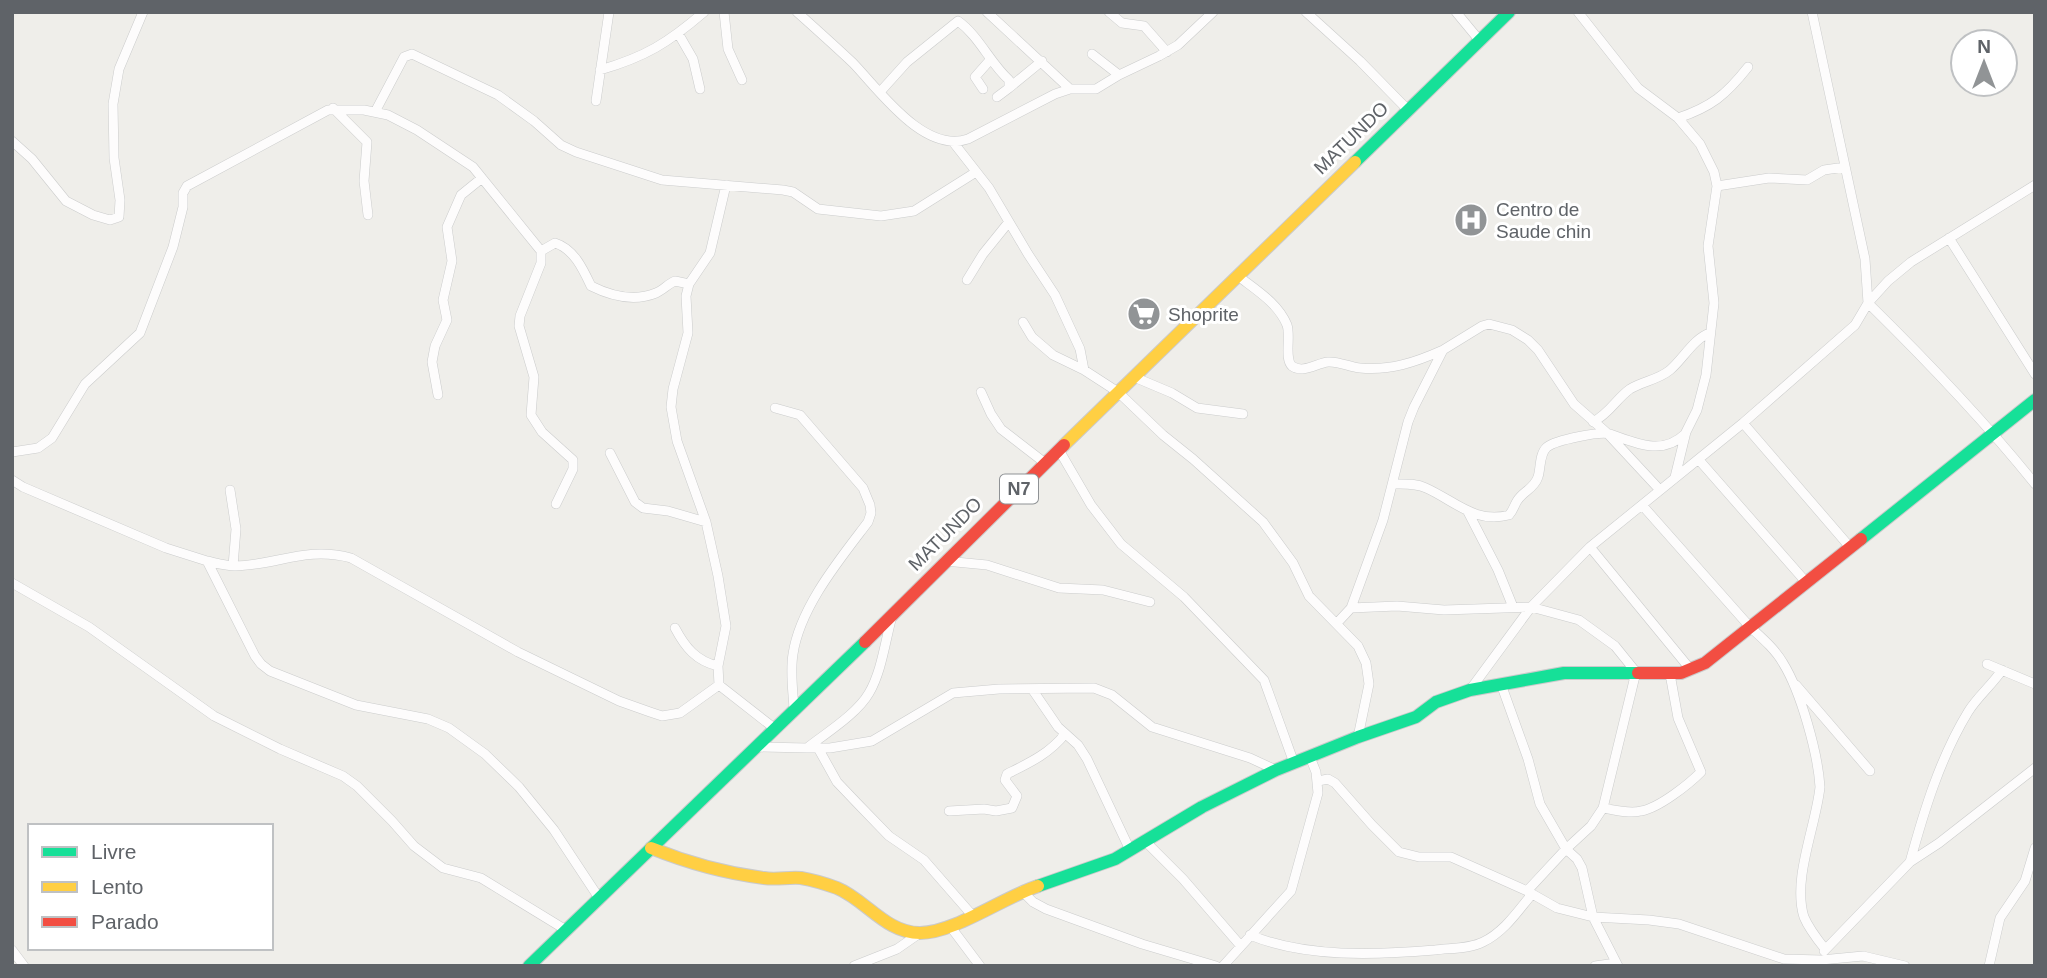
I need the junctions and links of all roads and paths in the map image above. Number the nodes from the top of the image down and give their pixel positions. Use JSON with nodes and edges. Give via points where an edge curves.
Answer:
{"nodes":[{"id":1,"x":143,"y":12,"type":"edge"},
{"id":2,"x":609,"y":12,"type":"edge"},
{"id":3,"x":704,"y":12,"type":"edge"},
{"id":4,"x":724,"y":12,"type":"edge"},
{"id":5,"x":797,"y":12,"type":"edge"},
{"id":6,"x":1109,"y":12,"type":"edge"},
{"id":7,"x":1213,"y":12,"type":"edge"},
{"id":8,"x":1306,"y":12,"type":"edge"},
{"id":9,"x":1456,"y":12,"type":"edge"},
{"id":10,"x":1509,"y":12,"type":"edge"},
{"id":11,"x":1578,"y":12,"type":"edge"},
{"id":12,"x":1811,"y":12,"type":"edge"},
{"id":13,"x":988,"y":13,"type":"edge"},
{"id":14,"x":678,"y":33,"type":"junction"},
{"id":15,"x":1480,"y":41,"type":"junction"},
{"id":16,"x":1167,"y":52,"type":"junction"},
{"id":17,"x":1092,"y":54,"type":"dead end"},
{"id":18,"x":990,"y":60,"type":"junction"},
{"id":19,"x":1042,"y":61,"type":"junction"},
{"id":20,"x":1748,"y":67,"type":"dead end"},
{"id":21,"x":600,"y":70,"type":"junction"},
{"id":22,"x":1119,"y":75,"type":"junction"},
{"id":23,"x":741,"y":80,"type":"dead end"},
{"id":24,"x":1009,"y":88,"type":"junction"},
{"id":25,"x":699,"y":89,"type":"dead end"},
{"id":26,"x":983,"y":89,"type":"dead end"},
{"id":27,"x":1070,"y":89,"type":"junction"},
{"id":28,"x":880,"y":92,"type":"junction"},
{"id":29,"x":997,"y":97,"type":"dead end"},
{"id":30,"x":596,"y":101,"type":"dead end"},
{"id":31,"x":333,"y":108,"type":"junction"},
{"id":32,"x":1408,"y":110,"type":"junction"},
{"id":33,"x":376,"y":112,"type":"junction"},
{"id":34,"x":1678,"y":118,"type":"junction"},
{"id":35,"x":12,"y":141,"type":"edge"},
{"id":36,"x":953,"y":142,"type":"junction"},
{"id":37,"x":1845,"y":167,"type":"junction"},
{"id":38,"x":976,"y":172,"type":"junction"},
{"id":39,"x":482,"y":178,"type":"junction"},
{"id":40,"x":726,"y":185,"type":"junction"},
{"id":41,"x":2035,"y":185,"type":"edge"},
{"id":42,"x":1717,"y":186,"type":"junction"},
{"id":43,"x":368,"y":215,"type":"dead end"},
{"id":44,"x":1008,"y":223,"type":"junction"},
{"id":45,"x":1949,"y":238,"type":"junction"},
{"id":46,"x":541,"y":251,"type":"junction"},
{"id":47,"x":1238,"y":276,"type":"junction"},
{"id":48,"x":967,"y":280,"type":"dead end"},
{"id":49,"x":689,"y":284,"type":"junction"},
{"id":50,"x":1868,"y":303,"type":"junction"},
{"id":51,"x":1023,"y":321,"type":"dead end"},
{"id":52,"x":1710,"y":333,"type":"junction"},
{"id":53,"x":1443,"y":350,"type":"junction"},
{"id":54,"x":1084,"y":370,"type":"junction"},
{"id":55,"x":2035,"y":374,"type":"edge"},
{"id":56,"x":1134,"y":377,"type":"junction"},
{"id":57,"x":981,"y":392,"type":"dead end"},
{"id":58,"x":1118,"y":392,"type":"junction"},
{"id":59,"x":438,"y":395,"type":"dead end"},
{"id":60,"x":2035,"y":400,"type":"edge"},
{"id":61,"x":775,"y":408,"type":"dead end"},
{"id":62,"x":1243,"y":414,"type":"dead end"},
{"id":63,"x":1593,"y":422,"type":"junction"},
{"id":64,"x":1743,"y":423,"type":"junction"},
{"id":65,"x":1686,"y":432,"type":"junction"},
{"id":66,"x":1993,"y":432,"type":"junction"},
{"id":67,"x":1607,"y":433,"type":"junction"},
{"id":68,"x":1059,"y":450,"type":"junction"},
{"id":69,"x":12,"y":452,"type":"edge"},
{"id":70,"x":610,"y":453,"type":"dead end"},
{"id":71,"x":1699,"y":460,"type":"junction"},
{"id":72,"x":1045,"y":463,"type":"junction"},
{"id":73,"x":1675,"y":477,"type":"junction"},
{"id":74,"x":12,"y":481,"type":"edge"},
{"id":75,"x":1393,"y":484,"type":"junction"},
{"id":76,"x":2035,"y":484,"type":"edge"},
{"id":77,"x":1659,"y":489,"type":"junction"},
{"id":78,"x":230,"y":490,"type":"dead end"},
{"id":79,"x":556,"y":504,"type":"dead end"},
{"id":80,"x":1642,"y":505,"type":"junction"},
{"id":81,"x":1468,"y":513,"type":"junction"},
{"id":82,"x":706,"y":522,"type":"junction"},
{"id":83,"x":1849,"y":546,"type":"junction"},
{"id":84,"x":1590,"y":547,"type":"junction"},
{"id":85,"x":207,"y":561,"type":"junction"},
{"id":86,"x":945,"y":561,"type":"junction"},
{"id":87,"x":233,"y":566,"type":"junction"},
{"id":88,"x":1806,"y":582,"type":"junction"},
{"id":89,"x":12,"y":583,"type":"edge"},
{"id":90,"x":1150,"y":602,"type":"dead end"},
{"id":91,"x":1513,"y":607,"type":"junction"},
{"id":92,"x":1531,"y":607,"type":"junction"},
{"id":93,"x":1351,"y":608,"type":"junction"},
{"id":94,"x":893,"y":615,"type":"junction"},
{"id":95,"x":1337,"y":623,"type":"junction"},
{"id":96,"x":1751,"y":627,"type":"junction"},
{"id":97,"x":675,"y":628,"type":"dead end"},
{"id":98,"x":1987,"y":664,"type":"dead end"},
{"id":99,"x":718,"y":666,"type":"junction"},
{"id":100,"x":1691,"y":670,"type":"junction"},
{"id":101,"x":2002,"y":670,"type":"junction"},
{"id":102,"x":1636,"y":672,"type":"junction"},
{"id":103,"x":1670,"y":674,"type":"junction"},
{"id":104,"x":1793,"y":682,"type":"junction"},
{"id":105,"x":1501,"y":684,"type":"junction"},
{"id":106,"x":2035,"y":684,"type":"edge"},
{"id":107,"x":719,"y":685,"type":"junction"},
{"id":108,"x":1032,"y":689,"type":"junction"},
{"id":109,"x":1470,"y":690,"type":"junction"},
{"id":110,"x":794,"y":709,"type":"junction"},
{"id":111,"x":774,"y":728,"type":"junction"},
{"id":112,"x":1065,"y":734,"type":"junction"},
{"id":113,"x":1358,"y":737,"type":"junction"},
{"id":114,"x":755,"y":747,"type":"junction"},
{"id":115,"x":813,"y":748,"type":"junction"},
{"id":116,"x":1310,"y":757,"type":"junction"},
{"id":117,"x":1294,"y":763,"type":"junction"},
{"id":118,"x":2035,"y":768,"type":"edge"},
{"id":119,"x":1276,"y":771,"type":"junction"},
{"id":120,"x":1870,"y":771,"type":"dead end"},
{"id":121,"x":1318,"y":781,"type":"junction"},
{"id":122,"x":1603,"y":808,"type":"junction"},
{"id":123,"x":948,"y":811,"type":"dead end"},
{"id":124,"x":1145,"y":841,"type":"junction"},
{"id":125,"x":651,"y":848,"type":"junction"},
{"id":126,"x":2035,"y":848,"type":"edge"},
{"id":127,"x":1566,"y":849,"type":"junction"},
{"id":128,"x":1130,"y":850,"type":"junction"},
{"id":129,"x":1910,"y":862,"type":"junction"},
{"id":130,"x":1022,"y":891,"type":"junction"},
{"id":131,"x":1530,"y":893,"type":"junction"},
{"id":132,"x":599,"y":898,"type":"junction"},
{"id":133,"x":972,"y":915,"type":"junction"},
{"id":134,"x":1593,"y":917,"type":"junction"},
{"id":135,"x":950,"y":926,"type":"junction"},
{"id":136,"x":566,"y":930,"type":"junction"},
{"id":137,"x":920,"y":933,"type":"junction"},
{"id":138,"x":1250,"y":935,"type":"junction"},
{"id":139,"x":1240,"y":945,"type":"junction"},
{"id":140,"x":1825,"y":949,"type":"junction"},
{"id":141,"x":12,"y":950,"type":"edge"},
{"id":142,"x":537,"y":963,"type":"edge"},
{"id":143,"x":1820,"y":963,"type":"edge"},
{"id":144,"x":1617,"y":964,"type":"edge"},
{"id":145,"x":24,"y":966,"type":"edge"},
{"id":146,"x":854,"y":966,"type":"edge"},
{"id":147,"x":980,"y":966,"type":"edge"},
{"id":148,"x":1216,"y":966,"type":"edge"},
{"id":149,"x":1223,"y":966,"type":"edge"},
{"id":150,"x":1595,"y":966,"type":"edge"},
{"id":151,"x":1905,"y":966,"type":"edge"},
{"id":152,"x":1989,"y":966,"type":"edge"}],
"edges":[{"from":1,"to":35,"type":"street","via":[[119,69],[113,104],[119,217],[110,220],[93,215],[66,201]]},
{"from":2,"to":21,"type":"street"},
{"from":3,"to":14,"type":"street"},
{"from":4,"to":23,"type":"street","via":[[728,49]]},
{"from":5,"to":28,"type":"street"},
{"from":6,"to":16,"type":"street","via":[[1122,23],[1144,26]]},
{"from":7,"to":16,"type":"street"},
{"from":8,"to":32,"type":"street"},
{"from":9,"to":15,"type":"street"},
{"from":10,"to":15,"type":"street","name":"MATUNDO","number":"N7"},
{"from":11,"to":34,"type":"street","via":[[1638,88]]},
{"from":12,"to":37,"type":"street"},
{"from":13,"to":19,"type":"street"},
{"from":14,"to":21,"type":"street","via":[[642,56]]},
{"from":14,"to":25,"type":"street","via":[[693,59]]},
{"from":15,"to":32,"type":"street","name":"MATUNDO","number":"N7"},
{"from":16,"to":22,"type":"street"},
{"from":17,"to":22,"type":"street"},
{"from":18,"to":24,"type":"street","via":[[1009,80]]},
{"from":18,"to":26,"type":"street","via":[[975,77]]},
{"from":18,"to":28,"type":"street","via":[[956,21]]},
{"from":19,"to":24,"type":"street"},
{"from":19,"to":27,"type":"street"},
{"from":20,"to":34,"type":"street","via":[[1711,105]]},
{"from":21,"to":30,"type":"street"},
{"from":22,"to":27,"type":"street","via":[[1092,90]]},
{"from":24,"to":29,"type":"street"},
{"from":27,"to":36,"type":"street"},
{"from":28,"to":36,"type":"street","via":[[918,128]]},
{"from":31,"to":33,"type":"street"},
{"from":31,"to":43,"type":"street","via":[[367,142],[364,181]]},
{"from":31,"to":69,"type":"street","via":[[187,186],[173,247],[140,333],[85,384],[46,444]]},
{"from":32,"to":47,"type":"street","name":"MATUNDO","number":"N7"},
{"from":33,"to":39,"type":"street","via":[[416,130]]},
{"from":33,"to":40,"type":"street","via":[[404,57],[412,54],[498,95],[568,149],[653,178]]},
{"from":34,"to":42,"type":"street","via":[[1700,144]]},
{"from":36,"to":38,"type":"street"},
{"from":37,"to":42,"type":"street","via":[[1825,170],[1807,180],[1769,178]]},
{"from":37,"to":50,"type":"street","via":[[1865,258]]},
{"from":38,"to":40,"type":"street","via":[[920,208],[881,216],[818,209],[793,192]]},
{"from":38,"to":44,"type":"street"},
{"from":39,"to":46,"type":"street"},
{"from":39,"to":59,"type":"street","via":[[461,195],[447,227],[452,261],[443,300],[447,320],[432,362]]},
{"from":40,"to":49,"type":"street","via":[[710,253]]},
{"from":41,"to":45,"type":"street"},
{"from":42,"to":52,"type":"street","via":[[1708,246],[1714,303]]},
{"from":44,"to":48,"type":"street"},
{"from":44,"to":54,"type":"street","via":[[1055,295],[1080,349]]},
{"from":45,"to":50,"type":"street","via":[[1911,262]]},
{"from":45,"to":55,"type":"street"},
{"from":46,"to":49,"type":"street","via":[[552,244],[562,246],[584,267],[591,286],[614,295],[638,298],[675,281]]},
{"from":46,"to":79,"type":"street","via":[[519,326],[534,377],[531,415],[542,432],[573,460]]},
{"from":47,"to":53,"type":"street","via":[[1274,304],[1285,320],[1290,338],[1287,358],[1297,368],[1329,362],[1379,370]]},
{"from":47,"to":56,"type":"street","name":"MATUNDO","number":"N7"},
{"from":49,"to":82,"type":"street","via":[[685,303],[688,333],[671,407],[677,441]]},
{"from":50,"to":64,"type":"street","via":[[1855,325]]},
{"from":50,"to":66,"type":"street"},
{"from":51,"to":54,"type":"street","via":[[1046,350]]},
{"from":52,"to":63,"type":"street","via":[[1702,335],[1664,375],[1631,389]]},
{"from":52,"to":65,"type":"street","via":[[1706,375]]},
{"from":53,"to":63,"type":"street","via":[[1482,326],[1512,330],[1538,351],[1574,404]]},
{"from":53,"to":75,"type":"street","via":[[1408,422]]},
{"from":54,"to":58,"type":"street"},
{"from":56,"to":58,"type":"street","name":"MATUNDO","number":"N7"},
{"from":56,"to":62,"type":"street","via":[[1197,408]]},
{"from":57,"to":72,"type":"street","via":[[1001,429]]},
{"from":58,"to":68,"type":"street","name":"MATUNDO","number":"N7"},
{"from":58,"to":95,"type":"street","via":[[1263,522],[1293,563],[1309,596]]},
{"from":60,"to":66,"type":"street"},
{"from":61,"to":110,"type":"street","via":[[797,413],[820,436],[863,488],[871,513],[816,594],[796,642]]},
{"from":63,"to":67,"type":"street"},
{"from":64,"to":71,"type":"street"},
{"from":64,"to":83,"type":"street"},
{"from":65,"to":67,"type":"street","via":[[1668,446],[1633,443]]},
{"from":65,"to":73,"type":"street"},
{"from":66,"to":76,"type":"street"},
{"from":66,"to":83,"type":"street"},
{"from":67,"to":77,"type":"street"},
{"from":67,"to":81,"type":"street","via":[[1546,448],[1537,480],[1509,515],[1489,518]]},
{"from":68,"to":72,"type":"street","name":"MATUNDO","number":"N7"},
{"from":68,"to":117,"type":"street","via":[[1084,496],[1121,544],[1184,597],[1264,680]]},
{"from":70,"to":82,"type":"street","via":[[635,502],[643,508]]},
{"from":71,"to":73,"type":"street"},
{"from":71,"to":88,"type":"street"},
{"from":72,"to":86,"type":"street","name":"MATUNDO","number":"N7"},
{"from":73,"to":77,"type":"street"},
{"from":74,"to":85,"type":"street","via":[[102,522]]},
{"from":75,"to":81,"type":"street","via":[[1425,487]]},
{"from":75,"to":93,"type":"street"},
{"from":77,"to":80,"type":"street"},
{"from":78,"to":87,"type":"street","via":[[236,529]]},
{"from":80,"to":84,"type":"street"},
{"from":80,"to":96,"type":"street"},
{"from":81,"to":91,"type":"street"},
{"from":82,"to":99,"type":"street","via":[[725,618]]},
{"from":83,"to":88,"type":"street"},
{"from":84,"to":92,"type":"street"},
{"from":84,"to":100,"type":"street"},
{"from":85,"to":87,"type":"street"},
{"from":85,"to":132,"type":"street","via":[[261,664],[355,705],[428,719],[449,728],[519,787]]},
{"from":86,"to":90,"type":"street","via":[[987,565],[1059,588],[1103,590]]},
{"from":86,"to":94,"type":"street","name":"MATUNDO","number":"N7"},
{"from":87,"to":107,"type":"street","via":[[313,553],[351,558],[518,652],[619,701],[662,716],[680,713]]},
{"from":88,"to":96,"type":"street"},
{"from":89,"to":136,"type":"street","via":[[89,627],[214,716],[343,776],[443,868],[481,878]]},
{"from":91,"to":92,"type":"street"},
{"from":91,"to":93,"type":"street"},
{"from":92,"to":102,"type":"street","via":[[1579,620],[1615,646]]},
{"from":92,"to":109,"type":"street"},
{"from":93,"to":95,"type":"street"},
{"from":94,"to":110,"type":"street","name":"MATUNDO","number":"N7"},
{"from":94,"to":115,"type":"street","via":[[869,694]]},
{"from":95,"to":113,"type":"street","via":[[1358,646],[1366,663],[1369,684]]},
{"from":96,"to":100,"type":"street"},
{"from":96,"to":104,"type":"street","via":[[1783,662]]},
{"from":97,"to":99,"type":"street","via":[[687,649]]},
{"from":98,"to":101,"type":"street"},
{"from":99,"to":107,"type":"street"},
{"from":100,"to":103,"type":"street"},
{"from":101,"to":106,"type":"street"},
{"from":101,"to":129,"type":"street","via":[[1969,710],[1942,764]]},
{"from":102,"to":103,"type":"street"},
{"from":102,"to":105,"type":"street","via":[[1564,673]]},
{"from":102,"to":122,"type":"street"},
{"from":103,"to":122,"type":"street","via":[[1678,718],[1701,772],[1654,807],[1627,812]]},
{"from":104,"to":120,"type":"street"},
{"from":104,"to":140,"type":"street","via":[[1820,787],[1801,895],[1804,917]]},
{"from":105,"to":109,"type":"street"},
{"from":105,"to":127,"type":"street","via":[[1541,804]]},
{"from":107,"to":111,"type":"street"},
{"from":108,"to":112,"type":"street"},
{"from":108,"to":115,"type":"street","via":[[953,694],[872,741]]},
{"from":108,"to":119,"type":"street","via":[[1104,690],[1153,727]]},
{"from":109,"to":113,"type":"street","via":[[1436,702],[1416,717]]},
{"from":110,"to":111,"type":"street","name":"MATUNDO","number":"N7"},
{"from":111,"to":114,"type":"street","name":"MATUNDO","number":"N7"},
{"from":112,"to":123,"type":"street","via":[[1044,755],[1004,777],[1017,796],[1012,808]]},
{"from":112,"to":128,"type":"street","via":[[1087,759]]},
{"from":113,"to":116,"type":"street"},
{"from":114,"to":115,"type":"street"},
{"from":114,"to":125,"type":"street","name":"MATUNDO","number":"N7"},
{"from":115,"to":133,"type":"street","via":[[837,782],[889,836],[926,862]]},
{"from":116,"to":117,"type":"street"},
{"from":116,"to":121,"type":"street"},
{"from":117,"to":119,"type":"street"},
{"from":118,"to":129,"type":"street"},
{"from":119,"to":124,"type":"street"},
{"from":121,"to":131,"type":"street","via":[[1335,783],[1399,852],[1419,858],[1451,857]]},
{"from":121,"to":138,"type":"street","via":[[1291,891]]},
{"from":122,"to":127,"type":"street"},
{"from":124,"to":128,"type":"street"},
{"from":124,"to":139,"type":"street"},
{"from":125,"to":132,"type":"street","name":"MATUNDO","number":"N7"},
{"from":125,"to":137,"type":"street","via":[[738,875],[818,882],[839,889],[897,929]]},
{"from":126,"to":152,"type":"street","via":[[2025,881],[2000,918]]},
{"from":127,"to":131,"type":"street"},
{"from":127,"to":134,"type":"street","via":[[1582,868]]},
{"from":128,"to":130,"type":"street"},
{"from":129,"to":140,"type":"street"},
{"from":130,"to":133,"type":"street"},
{"from":130,"to":148,"type":"street","via":[[1046,909]]},
{"from":131,"to":134,"type":"street","via":[[1557,908]]},
{"from":131,"to":138,"type":"street","via":[[1508,923],[1484,942],[1466,947],[1347,952],[1288,947]]},
{"from":132,"to":136,"type":"street","name":"MATUNDO","number":"N7"},
{"from":133,"to":135,"type":"street"},
{"from":134,"to":143,"type":"street","via":[[1679,925],[1773,956]]},
{"from":134,"to":144,"type":"street"},
{"from":135,"to":137,"type":"street"},
{"from":135,"to":147,"type":"street"},
{"from":136,"to":142,"type":"street","name":"MATUNDO","number":"N7"},
{"from":137,"to":146,"type":"street","via":[[897,949]]},
{"from":138,"to":139,"type":"street"},
{"from":139,"to":149,"type":"street"},
{"from":140,"to":143,"type":"street"},
{"from":141,"to":145,"type":"street"},
{"from":143,"to":151,"type":"street","via":[[1863,957]]},
{"from":144,"to":150,"type":"street"}]}
